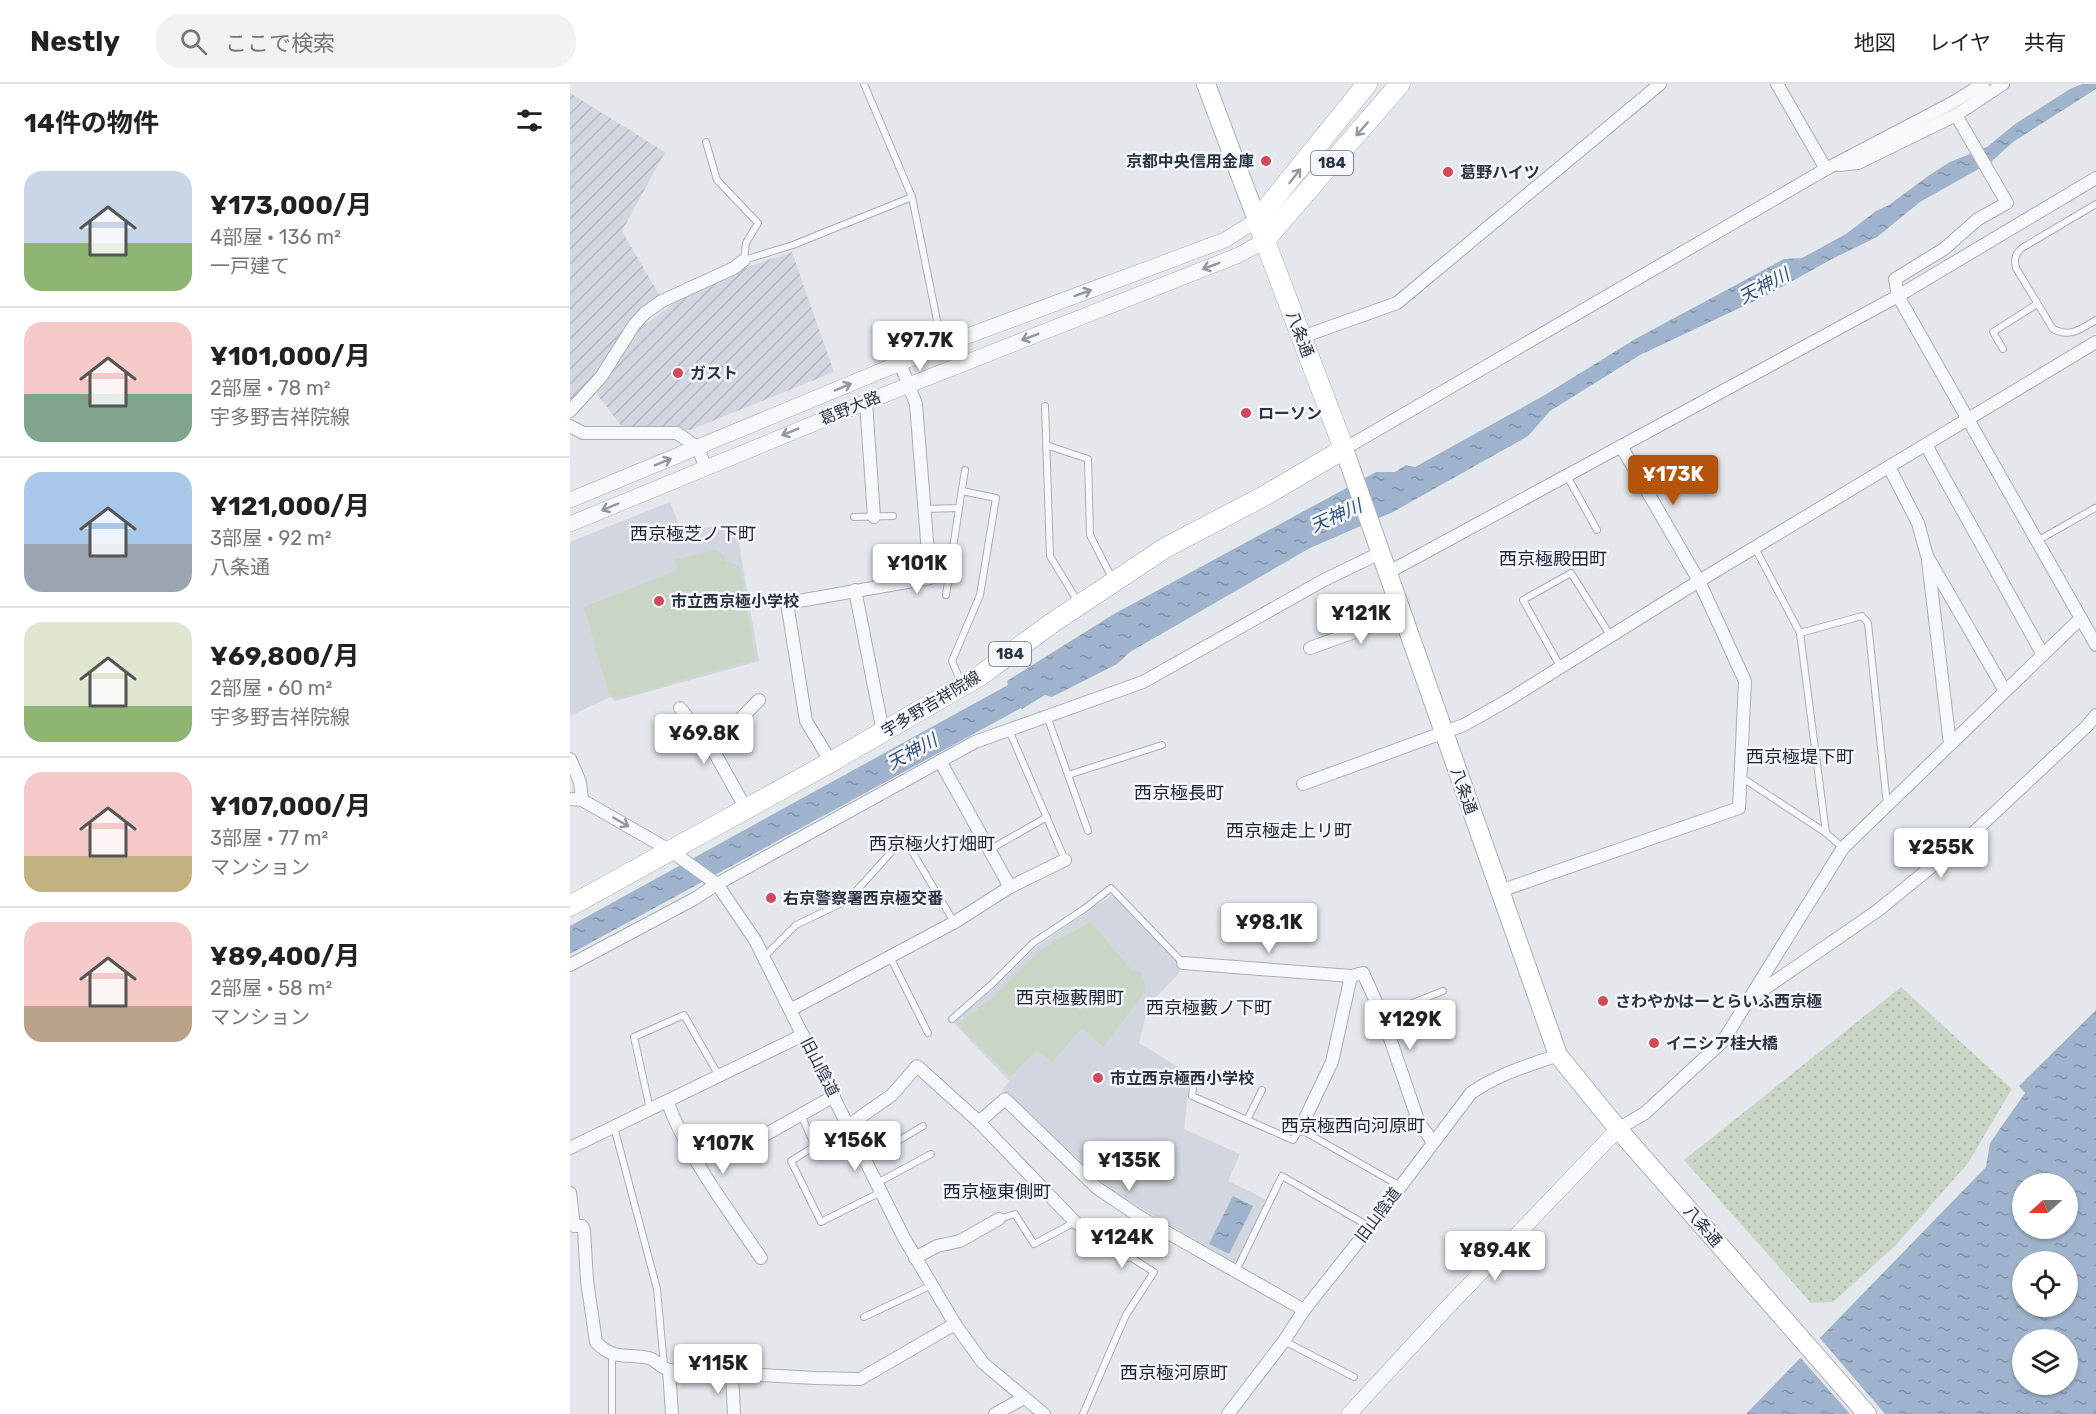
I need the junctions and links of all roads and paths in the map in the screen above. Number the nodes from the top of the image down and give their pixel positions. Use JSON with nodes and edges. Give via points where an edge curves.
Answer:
{"nodes":[{"id":1,"x":864,"y":84,"type":"edge"},
{"id":2,"x":1206,"y":84,"type":"edge"},
{"id":3,"x":1367,"y":84,"type":"edge"},
{"id":4,"x":1400,"y":84,"type":"edge"},
{"id":5,"x":1660,"y":84,"type":"edge"},
{"id":6,"x":1777,"y":84,"type":"edge"},
{"id":7,"x":1983,"y":84,"type":"edge"},
{"id":8,"x":2002,"y":84,"type":"edge"},
{"id":9,"x":1959,"y":120,"type":"junction"},
{"id":10,"x":706,"y":142,"type":"dead end"},
{"id":11,"x":1830,"y":167,"type":"junction"},
{"id":12,"x":2096,"y":178,"type":"edge"},
{"id":13,"x":912,"y":197,"type":"junction"},
{"id":14,"x":2096,"y":204,"type":"edge"},
{"id":15,"x":1257,"y":220,"type":"junction"},
{"id":16,"x":1264,"y":241,"type":"junction"},
{"id":17,"x":744,"y":260,"type":"junction"},
{"id":18,"x":1898,"y":296,"type":"junction"},
{"id":19,"x":2037,"y":304,"type":"junction"},
{"id":20,"x":2096,"y":320,"type":"edge"},
{"id":21,"x":1302,"y":337,"type":"junction"},
{"id":22,"x":2096,"y":342,"type":"edge"},
{"id":23,"x":942,"y":345,"type":"junction"},
{"id":24,"x":2003,"y":349,"type":"dead end"},
{"id":25,"x":900,"y":363,"type":"junction"},
{"id":26,"x":909,"y":384,"type":"junction"},
{"id":27,"x":866,"y":402,"type":"junction"},
{"id":28,"x":1045,"y":406,"type":"dead end"},
{"id":29,"x":570,"y":411,"type":"edge"},
{"id":30,"x":1968,"y":420,"type":"junction"},
{"id":31,"x":570,"y":426,"type":"edge"},
{"id":32,"x":1046,"y":445,"type":"junction"},
{"id":33,"x":1926,"y":445,"type":"junction"},
{"id":34,"x":1621,"y":446,"type":"junction"},
{"id":35,"x":698,"y":448,"type":"junction"},
{"id":36,"x":1347,"y":458,"type":"junction"},
{"id":37,"x":705,"y":466,"type":"junction"},
{"id":38,"x":1889,"y":467,"type":"junction"},
{"id":39,"x":965,"y":470,"type":"dead end"},
{"id":40,"x":1567,"y":476,"type":"junction"},
{"id":41,"x":962,"y":491,"type":"junction"},
{"id":42,"x":570,"y":500,"type":"edge"},
{"id":43,"x":959,"y":508,"type":"junction"},
{"id":44,"x":2095,"y":508,"type":"edge"},
{"id":45,"x":924,"y":509,"type":"junction"},
{"id":46,"x":893,"y":516,"type":"dead end"},
{"id":47,"x":854,"y":517,"type":"dead end"},
{"id":48,"x":874,"y":517,"type":"junction"},
{"id":49,"x":570,"y":524,"type":"edge"},
{"id":50,"x":1597,"y":530,"type":"dead end"},
{"id":51,"x":2037,"y":542,"type":"junction"},
{"id":52,"x":1755,"y":547,"type":"junction"},
{"id":53,"x":1379,"y":548,"type":"junction"},
{"id":54,"x":1927,"y":556,"type":"junction"},
{"id":55,"x":1387,"y":573,"type":"junction"},
{"id":56,"x":948,"y":576,"type":"junction"},
{"id":57,"x":930,"y":578,"type":"junction"},
{"id":58,"x":1699,"y":581,"type":"junction"},
{"id":59,"x":1114,"y":582,"type":"junction"},
{"id":60,"x":855,"y":590,"type":"junction"},
{"id":61,"x":946,"y":595,"type":"dead end"},
{"id":62,"x":1080,"y":605,"type":"junction"},
{"id":63,"x":1402,"y":615,"type":"junction"},
{"id":64,"x":2080,"y":619,"type":"junction"},
{"id":65,"x":1800,"y":633,"type":"junction"},
{"id":66,"x":1610,"y":635,"type":"junction"},
{"id":67,"x":2096,"y":645,"type":"edge"},
{"id":68,"x":1310,"y":648,"type":"dead end"},
{"id":69,"x":2043,"y":655,"type":"junction"},
{"id":70,"x":1560,"y":666,"type":"junction"},
{"id":71,"x":963,"y":685,"type":"junction"},
{"id":72,"x":2005,"y":691,"type":"junction"},
{"id":73,"x":759,"y":700,"type":"dead end"},
{"id":74,"x":680,"y":708,"type":"dead end"},
{"id":75,"x":1047,"y":715,"type":"junction"},
{"id":76,"x":2096,"y":715,"type":"edge"},
{"id":77,"x":1009,"y":729,"type":"junction"},
{"id":78,"x":883,"y":732,"type":"junction"},
{"id":79,"x":1444,"y":733,"type":"junction"},
{"id":80,"x":1950,"y":744,"type":"junction"},
{"id":81,"x":1162,"y":745,"type":"dead end"},
{"id":82,"x":712,"y":748,"type":"junction"},
{"id":83,"x":570,"y":759,"type":"edge"},
{"id":84,"x":940,"y":760,"type":"junction"},
{"id":85,"x":831,"y":762,"type":"junction"},
{"id":86,"x":1068,"y":775,"type":"junction"},
{"id":87,"x":1740,"y":777,"type":"junction"},
{"id":88,"x":1303,"y":784,"type":"dead end"},
{"id":89,"x":576,"y":799,"type":"edge"},
{"id":90,"x":1887,"y":805,"type":"junction"},
{"id":91,"x":746,"y":809,"type":"junction"},
{"id":92,"x":1047,"y":817,"type":"junction"},
{"id":93,"x":1088,"y":831,"type":"dead end"},
{"id":94,"x":1826,"y":833,"type":"junction"},
{"id":95,"x":1843,"y":848,"type":"junction"},
{"id":96,"x":989,"y":850,"type":"junction"},
{"id":97,"x":676,"y":854,"type":"junction"},
{"id":98,"x":1065,"y":860,"type":"joint"},
{"id":99,"x":715,"y":883,"type":"junction"},
{"id":100,"x":1010,"y":887,"type":"junction"},
{"id":101,"x":1500,"y":891,"type":"junction"},
{"id":102,"x":570,"y":906,"type":"edge"},
{"id":103,"x":955,"y":922,"type":"junction"},
{"id":104,"x":764,"y":957,"type":"junction"},
{"id":105,"x":890,"y":957,"type":"junction"},
{"id":106,"x":1183,"y":963,"type":"joint"},
{"id":107,"x":570,"y":965,"type":"edge"},
{"id":108,"x":1351,"y":976,"type":"junction"},
{"id":109,"x":1443,"y":991,"type":"dead end"},
{"id":110,"x":1748,"y":1000,"type":"junction"},
{"id":111,"x":790,"y":1010,"type":"junction"},
{"id":112,"x":1382,"y":1015,"type":"junction"},
{"id":113,"x":952,"y":1019,"type":"dead end"},
{"id":114,"x":928,"y":1033,"type":"dead end"},
{"id":115,"x":803,"y":1035,"type":"junction"},
{"id":116,"x":1558,"y":1055,"type":"junction"},
{"id":117,"x":719,"y":1076,"type":"junction"},
{"id":118,"x":1194,"y":1080,"type":"dead end"},
{"id":119,"x":1262,"y":1090,"type":"dead end"},
{"id":120,"x":834,"y":1096,"type":"junction"},
{"id":121,"x":667,"y":1101,"type":"junction"},
{"id":122,"x":650,"y":1109,"type":"junction"},
{"id":123,"x":801,"y":1114,"type":"junction"},
{"id":124,"x":1247,"y":1120,"type":"junction"},
{"id":125,"x":979,"y":1122,"type":"junction"},
{"id":126,"x":849,"y":1125,"type":"junction"},
{"id":127,"x":923,"y":1126,"type":"dead end"},
{"id":128,"x":614,"y":1127,"type":"junction"},
{"id":129,"x":1300,"y":1129,"type":"junction"},
{"id":130,"x":1623,"y":1134,"type":"junction"},
{"id":131,"x":1433,"y":1142,"type":"junction"},
{"id":132,"x":570,"y":1148,"type":"edge"},
{"id":133,"x":740,"y":1149,"type":"dead end"},
{"id":134,"x":931,"y":1154,"type":"dead end"},
{"id":135,"x":866,"y":1160,"type":"junction"},
{"id":136,"x":1400,"y":1186,"type":"junction"},
{"id":137,"x":879,"y":1187,"type":"junction"},
{"id":138,"x":570,"y":1193,"type":"edge"},
{"id":139,"x":1140,"y":1217,"type":"junction"},
{"id":140,"x":999,"y":1219,"type":"joint"},
{"id":141,"x":1075,"y":1222,"type":"junction"},
{"id":142,"x":572,"y":1227,"type":"edge"},
{"id":143,"x":1370,"y":1227,"type":"junction"},
{"id":144,"x":1127,"y":1255,"type":"junction"},
{"id":145,"x":761,"y":1258,"type":"dead end"},
{"id":146,"x":915,"y":1258,"type":"junction"},
{"id":147,"x":1236,"y":1271,"type":"junction"},
{"id":148,"x":932,"y":1286,"type":"junction"},
{"id":149,"x":1304,"y":1310,"type":"junction"},
{"id":150,"x":864,"y":1317,"type":"dead end"},
{"id":151,"x":955,"y":1324,"type":"junction"},
{"id":152,"x":1284,"y":1341,"type":"junction"},
{"id":153,"x":612,"y":1355,"type":"junction"},
{"id":154,"x":667,"y":1369,"type":"junction"},
{"id":155,"x":732,"y":1374,"type":"junction"},
{"id":156,"x":1354,"y":1377,"type":"dead end"},
{"id":157,"x":1024,"y":1398,"type":"junction"},
{"id":158,"x":612,"y":1414,"type":"edge"},
{"id":159,"x":672,"y":1414,"type":"edge"},
{"id":160,"x":735,"y":1414,"type":"edge"},
{"id":161,"x":995,"y":1414,"type":"edge"},
{"id":162,"x":1044,"y":1414,"type":"edge"},
{"id":163,"x":1083,"y":1414,"type":"edge"},
{"id":164,"x":1228,"y":1414,"type":"edge"},
{"id":165,"x":1349,"y":1414,"type":"edge"},
{"id":166,"x":1867,"y":1414,"type":"edge"}],
"edges":[{"from":1,"to":13,"type":"lane"},
{"from":2,"to":15,"type":"main road","name":"八条通"},
{"from":15,"to":3,"type":"main road","number":"184","one_way":true},
{"from":4,"to":16,"type":"main road","number":"184","one_way":true},
{"from":5,"to":21,"type":"street","via":[[1397,303]]},
{"from":6,"to":11,"type":"street"},
{"from":7,"to":11,"type":"street"},
{"from":8,"to":9,"type":"street"},
{"from":9,"to":11,"type":"street","via":[[1858,164]]},
{"from":9,"to":18,"type":"street","via":[[2007,203],[1978,219],[1944,249],[1895,279]]},
{"from":10,"to":17,"type":"lane","via":[[717,180],[758,223],[746,243]]},
{"from":11,"to":36,"type":"street"},
{"from":12,"to":18,"type":"street"},
{"from":13,"to":17,"type":"lane","via":[[793,245]]},
{"from":13,"to":23,"type":"lane"},
{"from":14,"to":19,"type":"lane","via":[[2016,253],[2016,268]]},
{"from":15,"to":16,"type":"main road","name":"八条通"},
{"from":23,"to":15,"type":"street","name":"葛野大路","one_way":true,"via":[[1222,242]]},
{"from":16,"to":21,"type":"main road","name":"八条通"},
{"from":16,"to":26,"type":"street","name":"葛野大路","one_way":true,"via":[[1239,255]]},
{"from":17,"to":29,"type":"street","via":[[645,314],[601,377]]},
{"from":18,"to":30,"type":"street"},
{"from":18,"to":34,"type":"street"},
{"from":19,"to":20,"type":"lane","via":[[2053,329],[2061,333],[2080,330]]},
{"from":19,"to":24,"type":"lane","via":[[1993,332]]},
{"from":21,"to":36,"type":"main road","name":"八条通"},
{"from":22,"to":30,"type":"street"},
{"from":23,"to":25,"type":"street","name":"葛野大路"},
{"from":25,"to":26,"type":"street"},
{"from":35,"to":25,"type":"street","name":"葛野大路","one_way":true},
{"from":26,"to":27,"type":"street","name":"葛野大路"},
{"from":26,"to":45,"type":"street","via":[[916,404]]},
{"from":27,"to":37,"type":"street","name":"葛野大路","one_way":true},
{"from":27,"to":48,"type":"street"},
{"from":28,"to":32,"type":"lane"},
{"from":30,"to":33,"type":"street"},
{"from":30,"to":51,"type":"street"},
{"from":31,"to":35,"type":"street","via":[[583,433],[677,433]]},
{"from":32,"to":59,"type":"lane","via":[[1088,459],[1090,535]]},
{"from":32,"to":62,"type":"lane","via":[[1050,556]]},
{"from":33,"to":38,"type":"street"},
{"from":33,"to":69,"type":"street"},
{"from":34,"to":40,"type":"street"},
{"from":34,"to":58,"type":"street"},
{"from":35,"to":37,"type":"street"},
{"from":42,"to":35,"type":"street","name":"葛野大路","one_way":true},
{"from":36,"to":53,"type":"main road","name":"八条通"},
{"from":36,"to":59,"type":"main road","name":"宇多野吉祥院線","number":"184","via":[[1165,548]]},
{"from":37,"to":49,"type":"street","name":"葛野大路","one_way":true},
{"from":38,"to":52,"type":"street"},
{"from":38,"to":54,"type":"street","via":[[1918,523]]},
{"from":39,"to":41,"type":"lane"},
{"from":40,"to":50,"type":"lane"},
{"from":40,"to":55,"type":"street"},
{"from":41,"to":43,"type":"lane"},
{"from":41,"to":71,"type":"lane","via":[[996,498],[980,595],[952,661]]},
{"from":43,"to":45,"type":"lane"},
{"from":43,"to":56,"type":"lane"},
{"from":44,"to":51,"type":"lane"},
{"from":45,"to":57,"type":"street"},
{"from":46,"to":48,"type":"lane"},
{"from":47,"to":48,"type":"lane"},
{"from":51,"to":64,"type":"street"},
{"from":52,"to":58,"type":"street"},
{"from":52,"to":65,"type":"lane"},
{"from":53,"to":55,"type":"main road","name":"八条通"},
{"from":53,"to":75,"type":"street","via":[[1143,682]]},
{"from":54,"to":72,"type":"street"},
{"from":54,"to":80,"type":"street"},
{"from":55,"to":63,"type":"main road","name":"八条通"},
{"from":56,"to":57,"type":"lane"},
{"from":56,"to":61,"type":"lane"},
{"from":57,"to":60,"type":"street"},
{"from":58,"to":66,"type":"street"},
{"from":58,"to":87,"type":"street","via":[[1745,681]]},
{"from":59,"to":62,"type":"main road","name":"宇多野吉祥院線","number":"184"},
{"from":60,"to":78,"type":"street"},
{"from":60,"to":85,"type":"street","via":[[787,603],[806,721]]},
{"from":62,"to":71,"type":"main road","name":"宇多野吉祥院線","number":"184"},
{"from":63,"to":68,"type":"street"},
{"from":63,"to":79,"type":"main road","name":"八条通"},
{"from":64,"to":67,"type":"street"},
{"from":64,"to":69,"type":"street"},
{"from":65,"to":90,"type":"lane","via":[[1862,616],[1868,623]]},
{"from":65,"to":94,"type":"lane"},
{"from":66,"to":70,"type":"street"},
{"from":66,"to":70,"type":"lane","via":[[1571,573],[1523,600]]},
{"from":69,"to":72,"type":"street"},
{"from":70,"to":79,"type":"street","via":[[1508,700]]},
{"from":71,"to":78,"type":"main road","name":"宇多野吉祥院線","number":"184"},
{"from":72,"to":80,"type":"street"},
{"from":73,"to":82,"type":"street"},
{"from":74,"to":82,"type":"street"},
{"from":75,"to":77,"type":"street"},
{"from":75,"to":86,"type":"lane"},
{"from":76,"to":110,"type":"street","via":[[1973,833],[1877,911]]},
{"from":77,"to":84,"type":"street"},
{"from":77,"to":92,"type":"lane"},
{"from":78,"to":85,"type":"main road","name":"宇多野吉祥院線","number":"184"},
{"from":79,"to":88,"type":"street"},
{"from":79,"to":101,"type":"main road","name":"八条通"},
{"from":80,"to":90,"type":"street"},
{"from":81,"to":86,"type":"lane"},
{"from":82,"to":91,"type":"street"},
{"from":83,"to":89,"type":"street","via":[[580,782]]},
{"from":84,"to":96,"type":"street"},
{"from":84,"to":99,"type":"street"},
{"from":85,"to":91,"type":"main road","name":"宇多野吉祥院線","number":"184"},
{"from":86,"to":93,"type":"lane"},
{"from":87,"to":94,"type":"lane"},
{"from":87,"to":101,"type":"street","via":[[1739,808]]},
{"from":89,"to":97,"type":"street","name":"旧山陰道","one_way":true},
{"from":90,"to":95,"type":"street"},
{"from":91,"to":97,"type":"main road","name":"宇多野吉祥院線","number":"184"},
{"from":92,"to":96,"type":"lane"},
{"from":92,"to":98,"type":"lane"},
{"from":94,"to":95,"type":"lane"},
{"from":95,"to":110,"type":"street"},
{"from":96,"to":100,"type":"street"},
{"from":97,"to":99,"type":"street","name":"旧山陰道"},
{"from":97,"to":102,"type":"main road","name":"宇多野吉祥院線","number":"184"},
{"from":98,"to":100,"type":"street"},
{"from":99,"to":104,"type":"street","name":"旧山陰道"},
{"from":99,"to":107,"type":"street","via":[[694,899]]},
{"from":100,"to":103,"type":"street"},
{"from":101,"to":116,"type":"main road","name":"八条通"},
{"from":103,"to":104,"type":"lane","via":[[904,837],[848,900],[795,925]]},
{"from":103,"to":105,"type":"street"},
{"from":104,"to":111,"type":"street","name":"旧山陰道"},
{"from":105,"to":111,"type":"street"},
{"from":105,"to":114,"type":"lane"},
{"from":106,"to":108,"type":"street"},
{"from":106,"to":113,"type":"lane","via":[[1111,888],[1033,943]]},
{"from":108,"to":112,"type":"street","via":[[1363,973]]},
{"from":108,"to":129,"type":"street","via":[[1332,1062]]},
{"from":109,"to":112,"type":"lane"},
{"from":110,"to":130,"type":"street","via":[[1723,1041]]},
{"from":111,"to":115,"type":"street","name":"旧山陰道"},
{"from":112,"to":131,"type":"street","via":[[1419,1123]]},
{"from":115,"to":117,"type":"street"},
{"from":115,"to":120,"type":"street","name":"旧山陰道"},
{"from":116,"to":130,"type":"main road","name":"八条通"},
{"from":116,"to":131,"type":"street","name":"旧山陰道","via":[[1489,1080],[1471,1093]]},
{"from":117,"to":121,"type":"street"},
{"from":117,"to":122,"type":"lane","via":[[684,1015],[634,1037]]},
{"from":118,"to":124,"type":"lane","via":[[1192,1096]]},
{"from":119,"to":124,"type":"lane"},
{"from":120,"to":123,"type":"street"},
{"from":120,"to":126,"type":"street","name":"旧山陰道"},
{"from":121,"to":122,"type":"street"},
{"from":121,"to":145,"type":"street","via":[[677,1129],[700,1168]]},
{"from":122,"to":128,"type":"street"},
{"from":123,"to":133,"type":"street"},
{"from":123,"to":137,"type":"lane","via":[[815,1146],[790,1161],[821,1222]]},
{"from":124,"to":129,"type":"lane","via":[[1293,1140]]},
{"from":125,"to":126,"type":"street","via":[[917,1065],[892,1095]]},
{"from":125,"to":139,"type":"street","via":[[1005,1099],[1097,1188]]},
{"from":125,"to":141,"type":"street"},
{"from":126,"to":135,"type":"street","name":"旧山陰道"},
{"from":127,"to":135,"type":"lane"},
{"from":128,"to":132,"type":"street"},
{"from":128,"to":154,"type":"lane","via":[[657,1289]]},
{"from":129,"to":136,"type":"lane"},
{"from":130,"to":165,"type":"street","via":[[1445,1310]]},
{"from":130,"to":166,"type":"main road","name":"八条通"},
{"from":131,"to":136,"type":"street","name":"旧山陰道"},
{"from":134,"to":137,"type":"lane"},
{"from":135,"to":137,"type":"street","name":"旧山陰道"},
{"from":136,"to":143,"type":"street","name":"旧山陰道"},
{"from":137,"to":146,"type":"street","name":"旧山陰道"},
{"from":138,"to":142,"type":"street"},
{"from":139,"to":144,"type":"street"},
{"from":139,"to":147,"type":"street"},
{"from":140,"to":141,"type":"lane","via":[[1016,1214],[1034,1244]]},
{"from":140,"to":146,"type":"street","via":[[960,1241],[937,1246]]},
{"from":141,"to":144,"type":"street"},
{"from":142,"to":153,"type":"street","via":[[582,1226],[584,1230],[596,1342]]},
{"from":143,"to":147,"type":"lane","via":[[1282,1176]]},
{"from":143,"to":149,"type":"street","name":"旧山陰道"},
{"from":144,"to":163,"type":"lane","via":[[1154,1272],[1126,1315]]},
{"from":146,"to":148,"type":"street","name":"旧山陰道"},
{"from":147,"to":149,"type":"street"},
{"from":148,"to":150,"type":"lane"},
{"from":148,"to":151,"type":"street","name":"旧山陰道"},
{"from":149,"to":152,"type":"street","name":"旧山陰道"},
{"from":151,"to":155,"type":"street","via":[[860,1379]]},
{"from":151,"to":157,"type":"street","name":"旧山陰道","via":[[983,1363]]},
{"from":152,"to":156,"type":"lane"},
{"from":152,"to":164,"type":"street","name":"旧山陰道"},
{"from":153,"to":154,"type":"street","via":[[651,1359]]},
{"from":153,"to":158,"type":"lane"},
{"from":154,"to":155,"type":"street"},
{"from":154,"to":159,"type":"street"},
{"from":155,"to":160,"type":"street"},
{"from":157,"to":161,"type":"street"},
{"from":157,"to":162,"type":"street","name":"旧山陰道"}]}
